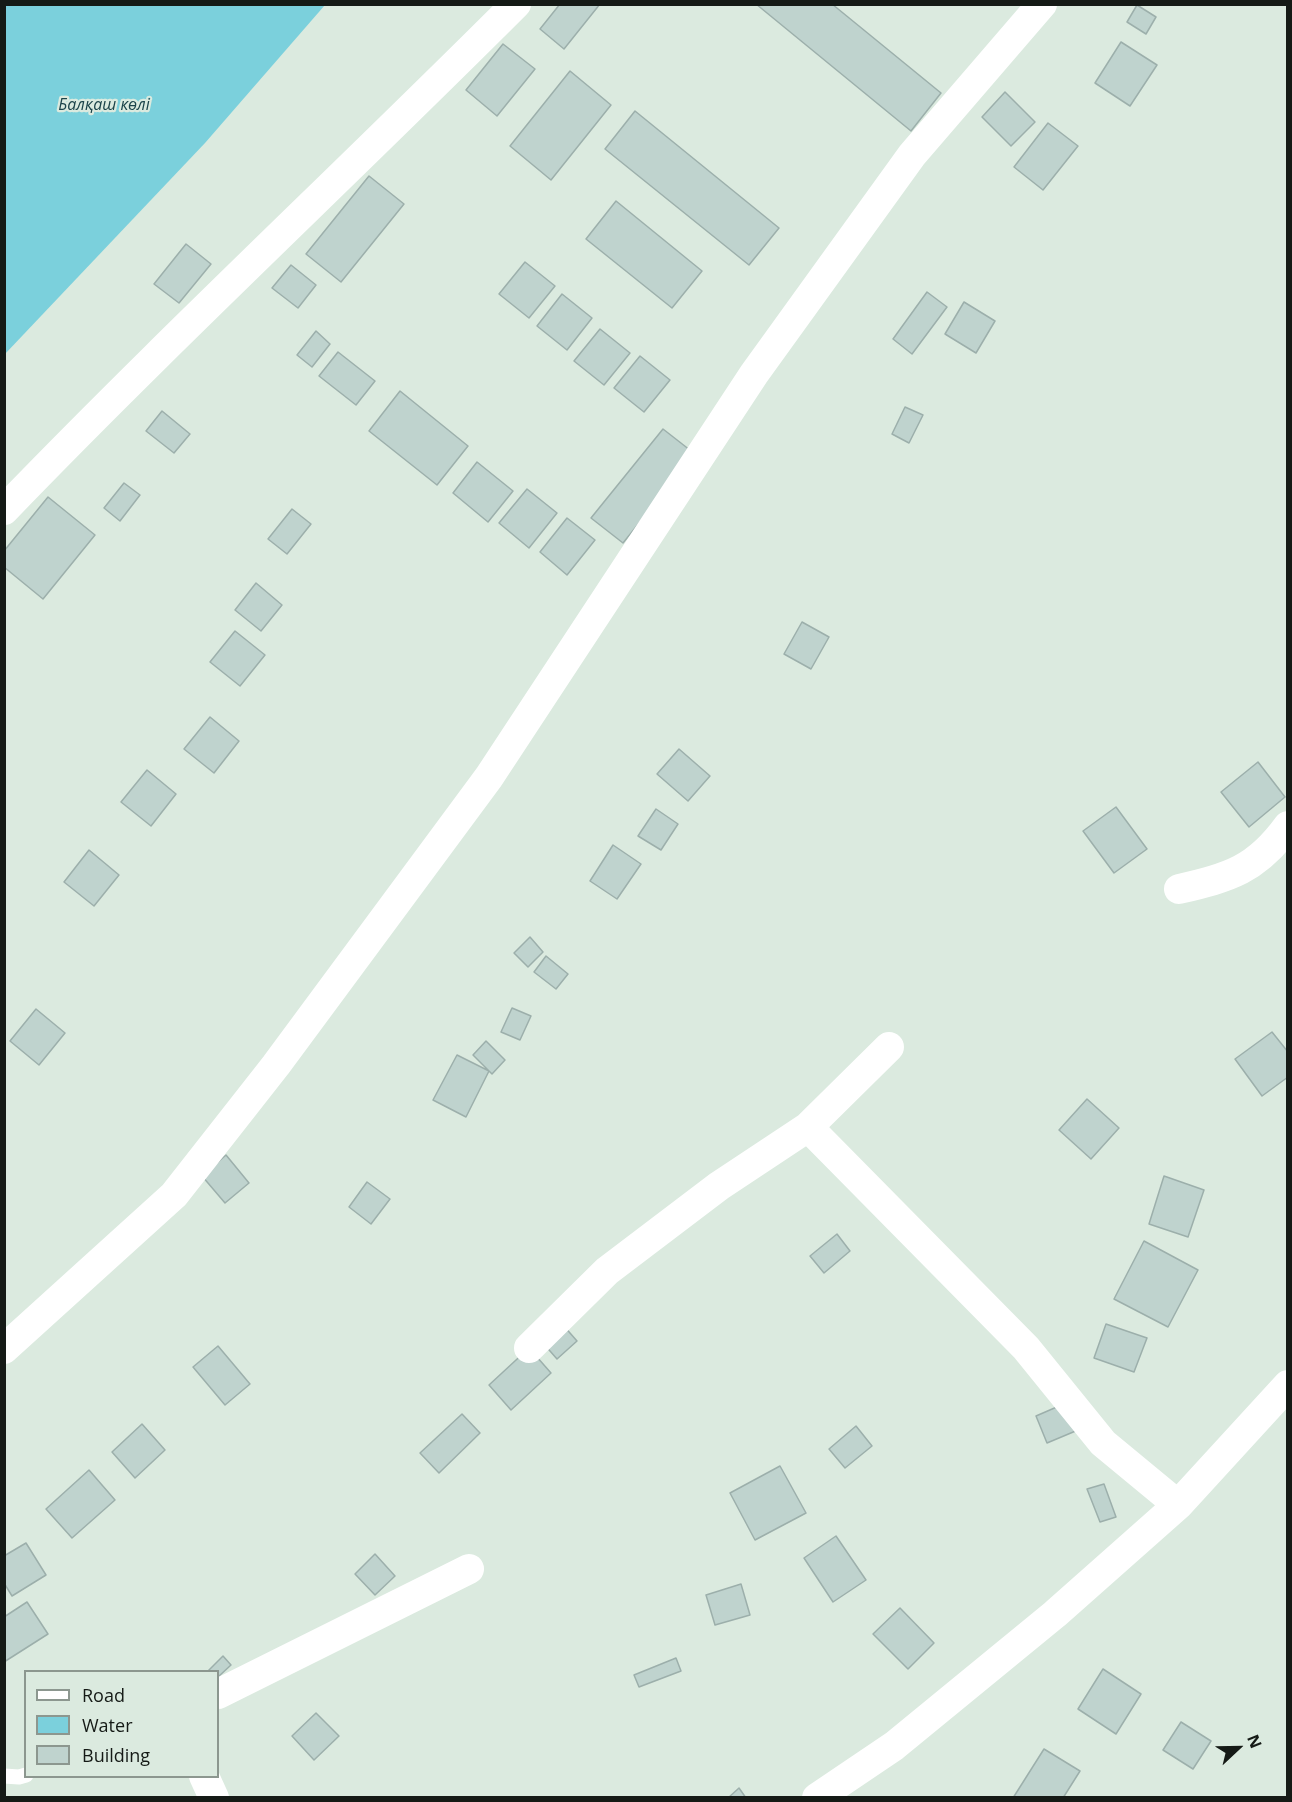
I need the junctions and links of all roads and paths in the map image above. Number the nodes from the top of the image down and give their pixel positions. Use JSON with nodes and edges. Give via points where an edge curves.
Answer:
{"nodes":[{"id":1,"x":516,"y":4,"type":"edge"},
{"id":2,"x":1042,"y":4,"type":"edge"},
{"id":3,"x":4,"y":510,"type":"edge"},
{"id":4,"x":1287,"y":826,"type":"edge"},
{"id":5,"x":1179,"y":890,"type":"dead end"},
{"id":6,"x":889,"y":1047,"type":"dead end"},
{"id":7,"x":808,"y":1127,"type":"junction"},
{"id":8,"x":529,"y":1348,"type":"dead end"},
{"id":9,"x":4,"y":1349,"type":"edge"},
{"id":10,"x":1287,"y":1384,"type":"edge"},
{"id":11,"x":1178,"y":1505,"type":"junction"},
{"id":12,"x":469,"y":1569,"type":"dead end"},
{"id":13,"x":219,"y":1694,"type":"edge"},
{"id":14,"x":24,"y":1775,"type":"edge"},
{"id":15,"x":4,"y":1776,"type":"edge"},
{"id":16,"x":205,"y":1778,"type":"edge"},
{"id":17,"x":214,"y":1797,"type":"edge"},
{"id":18,"x":817,"y":1797,"type":"edge"}],
"edges":[{"from":1,"to":3,"type":"street","via":[[113,397]]},
{"from":2,"to":9,"type":"street","via":[[912,156],[754,374],[489,777],[276,1065],[174,1195]]},
{"from":4,"to":5,"type":"street","via":[[1273,846],[1244,870]]},
{"from":6,"to":7,"type":"street"},
{"from":7,"to":8,"type":"street","via":[[719,1186],[607,1271]]},
{"from":7,"to":11,"type":"street","via":[[1026,1348],[1103,1443]]},
{"from":10,"to":11,"type":"street"},
{"from":11,"to":18,"type":"street","via":[[1055,1614],[894,1746]]},
{"from":12,"to":13,"type":"street"},
{"from":14,"to":15,"type":"lane"},
{"from":16,"to":17,"type":"street"}]}
